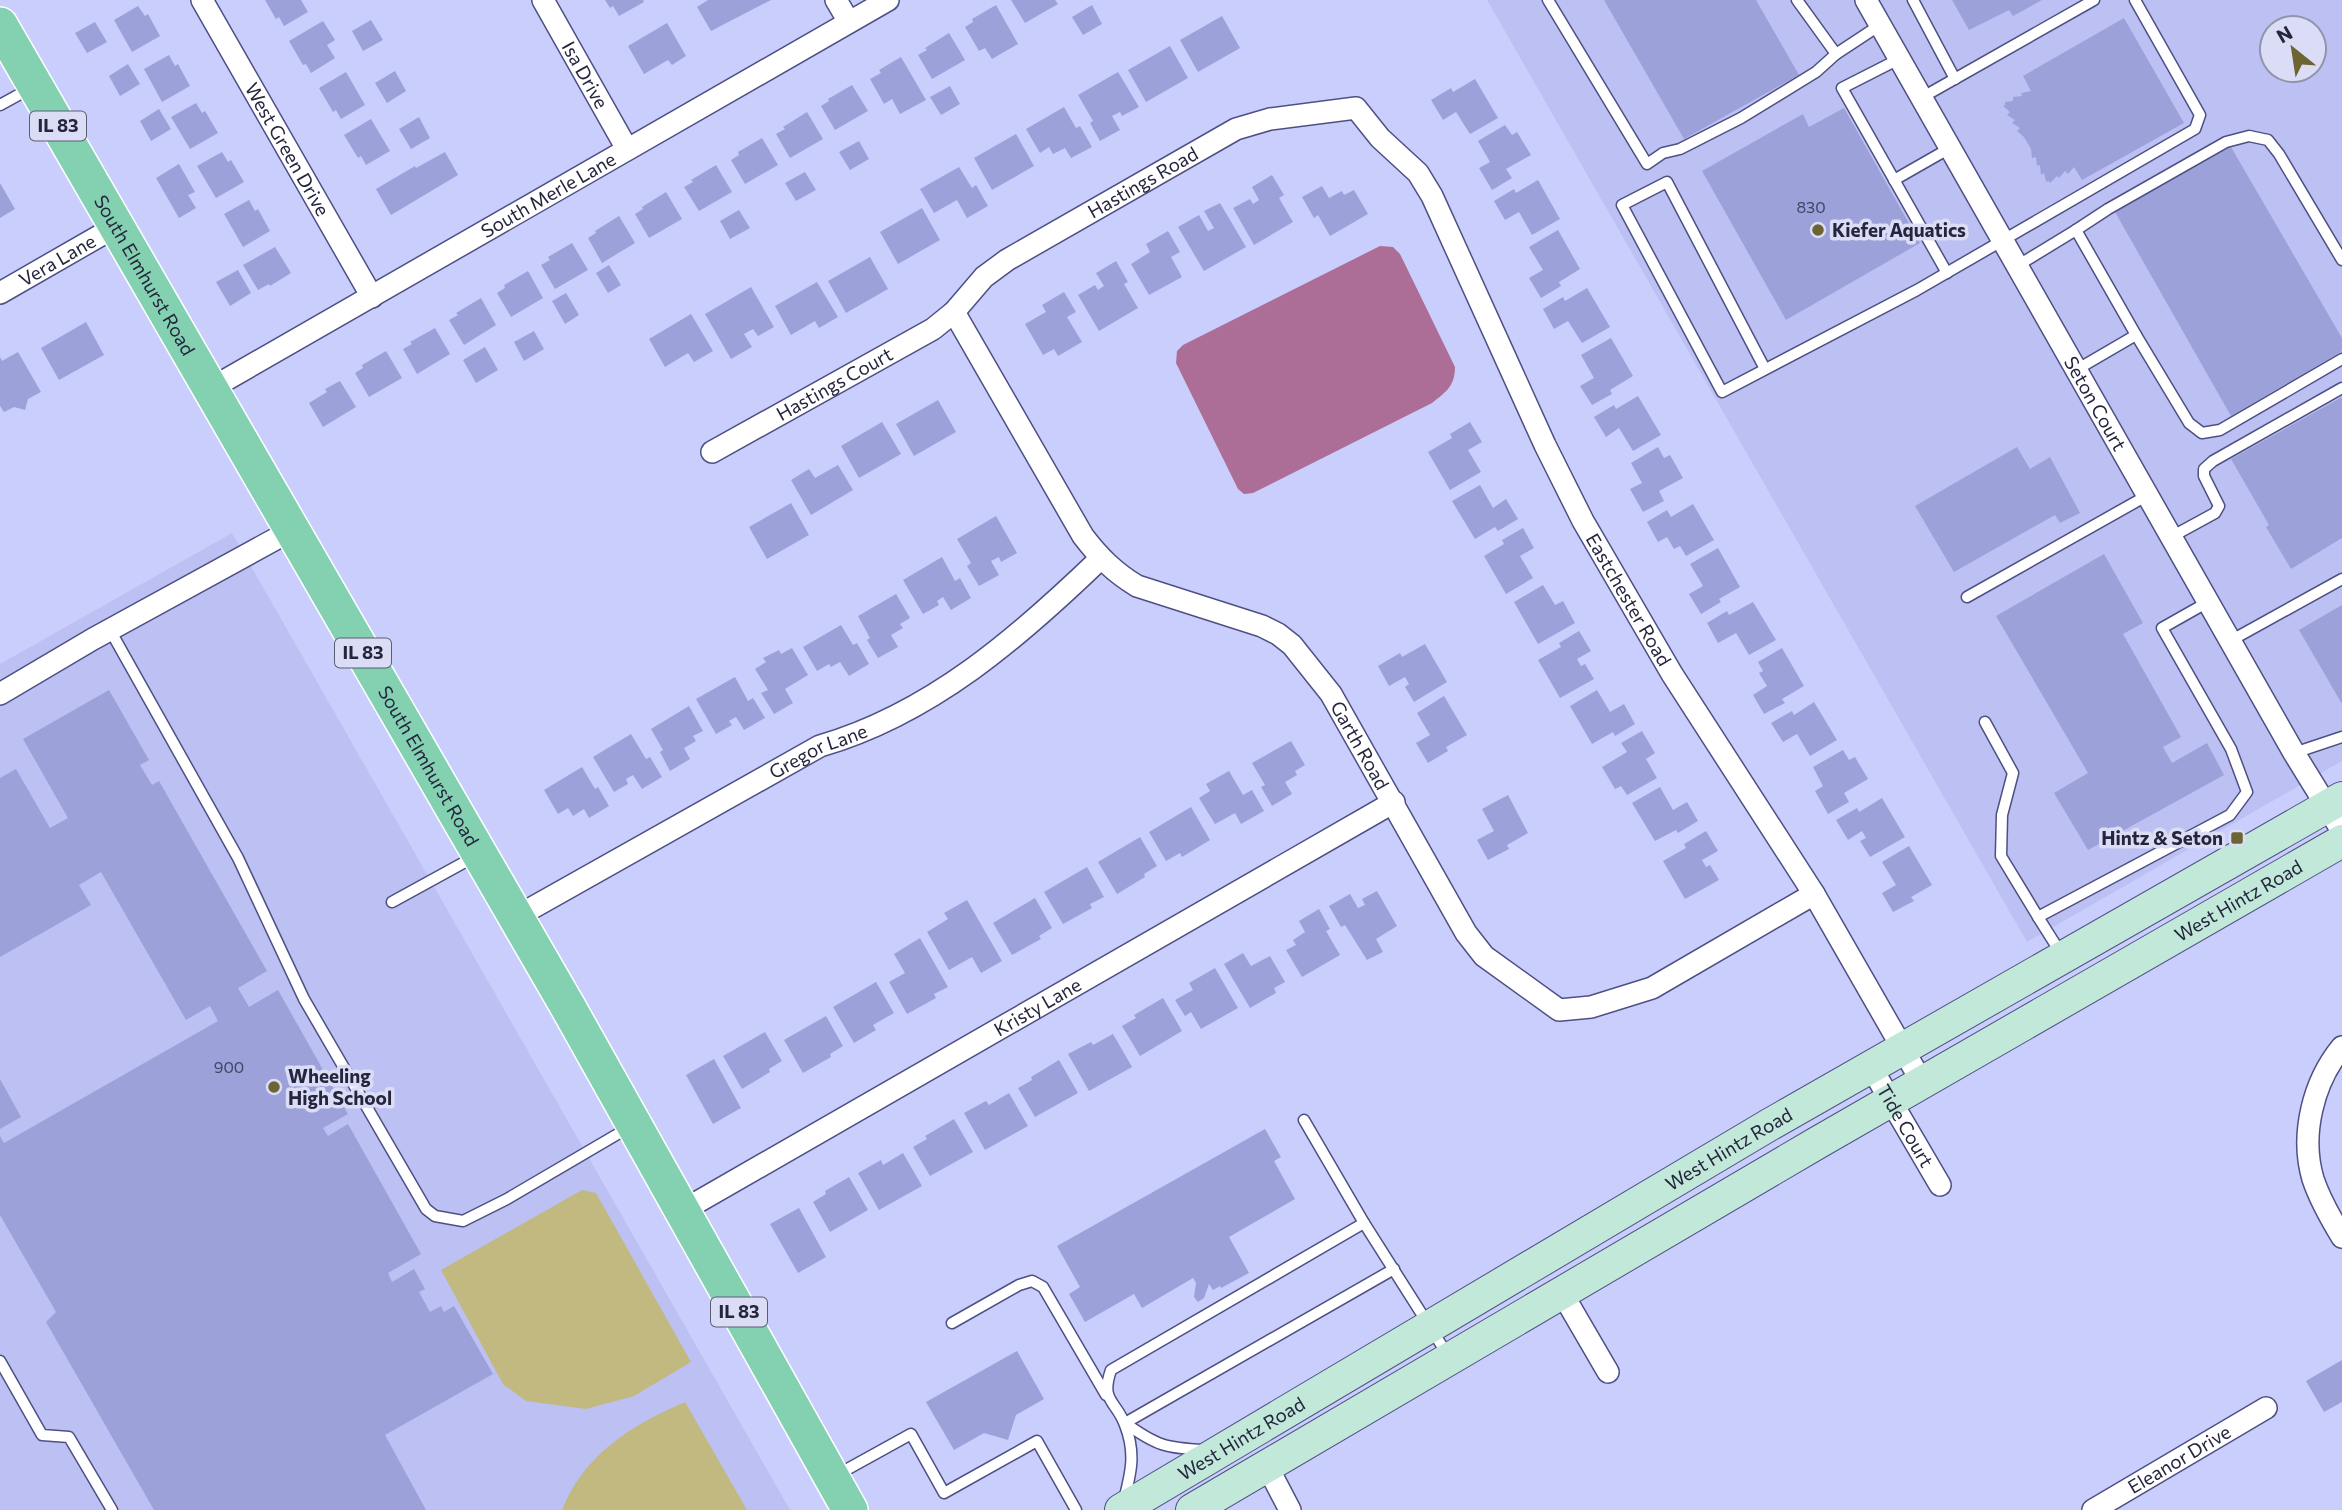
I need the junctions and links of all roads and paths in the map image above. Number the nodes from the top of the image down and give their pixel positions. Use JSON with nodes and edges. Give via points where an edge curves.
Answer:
{"nodes":[{"id":1,"x":202,"y":0,"type":"edge"},
{"id":2,"x":543,"y":0,"type":"edge"},
{"id":3,"x":836,"y":0,"type":"edge"},
{"id":4,"x":888,"y":0,"type":"edge"},
{"id":5,"x":1548,"y":0,"type":"edge"},
{"id":6,"x":1797,"y":0,"type":"edge"},
{"id":7,"x":1866,"y":0,"type":"edge"},
{"id":8,"x":1913,"y":0,"type":"edge"},
{"id":9,"x":2094,"y":0,"type":"edge"},
{"id":10,"x":2135,"y":0,"type":"edge"},
{"id":11,"x":849,"y":22,"type":"junction"},
{"id":12,"x":0,"y":25,"type":"edge"},
{"id":13,"x":1880,"y":25,"type":"junction"},
{"id":14,"x":1836,"y":54,"type":"junction"},
{"id":15,"x":1899,"y":59,"type":"junction"},
{"id":16,"x":1955,"y":79,"type":"junction"},
{"id":17,"x":35,"y":86,"type":"junction"},
{"id":18,"x":1921,"y":98,"type":"junction"},
{"id":19,"x":0,"y":105,"type":"edge"},
{"id":20,"x":1356,"y":108,"type":"joint"},
{"id":21,"x":1950,"y":148,"type":"junction"},
{"id":22,"x":627,"y":149,"type":"junction"},
{"id":23,"x":1894,"y":180,"type":"junction"},
{"id":24,"x":115,"y":227,"type":"junction"},
{"id":25,"x":2076,"y":230,"type":"junction"},
{"id":26,"x":2003,"y":241,"type":"junction"},
{"id":27,"x":2342,"y":260,"type":"edge"},
{"id":28,"x":2017,"y":266,"type":"junction"},
{"id":29,"x":1947,"y":273,"type":"junction"},
{"id":30,"x":0,"y":293,"type":"edge"},
{"id":31,"x":372,"y":298,"type":"junction"},
{"id":32,"x":954,"y":312,"type":"junction"},
{"id":33,"x":2136,"y":335,"type":"junction"},
{"id":34,"x":2342,"y":359,"type":"edge"},
{"id":35,"x":1765,"y":369,"type":"junction"},
{"id":36,"x":2076,"y":370,"type":"junction"},
{"id":37,"x":2342,"y":388,"type":"edge"},
{"id":38,"x":210,"y":389,"type":"junction"},
{"id":39,"x":712,"y":452,"type":"dead end"},
{"id":40,"x":2148,"y":495,"type":"junction"},
{"id":41,"x":292,"y":530,"type":"junction"},
{"id":42,"x":2171,"y":537,"type":"junction"},
{"id":43,"x":1100,"y":559,"type":"junction"},
{"id":44,"x":2342,"y":579,"type":"edge"},
{"id":45,"x":1967,"y":597,"type":"dead end"},
{"id":46,"x":2208,"y":602,"type":"junction"},
{"id":47,"x":110,"y":630,"type":"junction"},
{"id":48,"x":2230,"y":641,"type":"junction"},
{"id":49,"x":0,"y":694,"type":"edge"},
{"id":50,"x":1985,"y":722,"type":"dead end"},
{"id":51,"x":2342,"y":737,"type":"edge"},
{"id":52,"x":2294,"y":753,"type":"junction"},
{"id":53,"x":1394,"y":802,"type":"junction"},
{"id":54,"x":2337,"y":812,"type":"edge"},
{"id":55,"x":2342,"y":841,"type":"edge"},
{"id":56,"x":480,"y":854,"type":"junction"},
{"id":57,"x":1814,"y":894,"type":"junction"},
{"id":58,"x":392,"y":902,"type":"dead end"},
{"id":59,"x":516,"y":916,"type":"junction"},
{"id":60,"x":2038,"y":917,"type":"junction"},
{"id":61,"x":2063,"y":957,"type":"junction"},
{"id":62,"x":2342,"y":1047,"type":"edge"},
{"id":63,"x":1902,"y":1049,"type":"junction"},
{"id":64,"x":1871,"y":1067,"type":"junction"},
{"id":65,"x":1923,"y":1084,"type":"junction"},
{"id":66,"x":1891,"y":1102,"type":"junction"},
{"id":67,"x":1304,"y":1121,"type":"dead end"},
{"id":68,"x":634,"y":1124,"type":"junction"},
{"id":69,"x":1940,"y":1185,"type":"dead end"},
{"id":70,"x":682,"y":1211,"type":"junction"},
{"id":71,"x":1364,"y":1223,"type":"junction"},
{"id":72,"x":2342,"y":1237,"type":"edge"},
{"id":73,"x":1394,"y":1269,"type":"junction"},
{"id":74,"x":1562,"y":1293,"type":"junction"},
{"id":75,"x":953,"y":1323,"type":"dead end"},
{"id":76,"x":1430,"y":1326,"type":"junction"},
{"id":77,"x":1450,"y":1359,"type":"junction"},
{"id":78,"x":0,"y":1361,"type":"edge"},
{"id":79,"x":1608,"y":1372,"type":"dead end"},
{"id":80,"x":1108,"y":1397,"type":"junction"},
{"id":81,"x":2266,"y":1408,"type":"dead end"},
{"id":82,"x":1125,"y":1423,"type":"junction"},
{"id":83,"x":1221,"y":1451,"type":"junction"},
{"id":84,"x":1267,"y":1466,"type":"junction"},
{"id":85,"x":832,"y":1478,"type":"junction"},
{"id":86,"x":2125,"y":1492,"type":"junction"},
{"id":87,"x":112,"y":1510,"type":"edge"},
{"id":88,"x":850,"y":1510,"type":"edge"},
{"id":89,"x":1076,"y":1510,"type":"edge"},
{"id":90,"x":1121,"y":1510,"type":"edge"},
{"id":91,"x":1192,"y":1510,"type":"edge"},
{"id":92,"x":1290,"y":1510,"type":"edge"},
{"id":93,"x":2093,"y":1510,"type":"edge"},
{"id":94,"x":2136,"y":1510,"type":"edge"}],
"edges":[{"from":1,"to":31,"type":"street","name":"West Green Drive"},
{"from":2,"to":22,"type":"street","name":"Isa Drive"},
{"from":3,"to":11,"type":"street"},
{"from":4,"to":11,"type":"street","name":"South Merle Lane"},
{"from":5,"to":14,"type":"lane","via":[[1647,164],[1741,118],[1816,72]]},
{"from":6,"to":14,"type":"lane"},
{"from":7,"to":13,"type":"street","name":"Seton Court"},
{"from":8,"to":16,"type":"lane"},
{"from":9,"to":16,"type":"lane"},
{"from":10,"to":26,"type":"lane","via":[[2200,115],[2195,129]]},
{"from":11,"to":22,"type":"street","name":"South Merle Lane"},
{"from":12,"to":17,"type":"main road","name":"South Elmhurst Road","number":"IL 83"},
{"from":13,"to":14,"type":"lane"},
{"from":13,"to":15,"type":"street","name":"Seton Court"},
{"from":15,"to":18,"type":"street","name":"Seton Court"},
{"from":15,"to":23,"type":"lane","via":[[1842,88]]},
{"from":16,"to":18,"type":"lane"},
{"from":17,"to":19,"type":"lane"},
{"from":17,"to":24,"type":"main road","name":"South Elmhurst Road","number":"IL 83"},
{"from":18,"to":21,"type":"street","name":"Seton Court"},
{"from":20,"to":32,"type":"street","name":"Hastings Road","via":[[1270,119],[1236,129],[1007,260],[984,277]]},
{"from":20,"to":57,"type":"street","name":"Eastchester Road","via":[[1418,173],[1432,196],[1583,521],[1672,674]]},
{"from":21,"to":23,"type":"lane"},
{"from":21,"to":26,"type":"street","name":"Seton Court"},
{"from":22,"to":31,"type":"street","name":"South Merle Lane"},
{"from":23,"to":29,"type":"lane"},
{"from":24,"to":30,"type":"street","name":"Vera Lane"},
{"from":24,"to":38,"type":"main road","name":"South Elmhurst Road","number":"IL 83"},
{"from":25,"to":27,"type":"lane","via":[[2226,142],[2249,136],[2268,140],[2279,153]]},
{"from":25,"to":28,"type":"lane"},
{"from":25,"to":33,"type":"lane"},
{"from":26,"to":28,"type":"street","name":"Seton Court"},
{"from":26,"to":29,"type":"lane"},
{"from":28,"to":36,"type":"street","name":"Seton Court"},
{"from":29,"to":35,"type":"lane"},
{"from":31,"to":38,"type":"street","name":"South Merle Lane"},
{"from":32,"to":39,"type":"street","name":"Hastings Court","via":[[933,330]]},
{"from":32,"to":43,"type":"street","name":"Garth Road"},
{"from":33,"to":34,"type":"lane","via":[[2189,423],[2202,433],[2220,430]]},
{"from":33,"to":36,"type":"lane"},
{"from":35,"to":35,"type":"lane","via":[[1667,183],[1622,205],[1722,392]]},
{"from":36,"to":40,"type":"street","name":"Seton Court"},
{"from":37,"to":42,"type":"lane","via":[[2213,461],[2204,469],[2204,476],[2219,506],[2215,513]]},
{"from":38,"to":41,"type":"main road","name":"South Elmhurst Road","number":"IL 83"},
{"from":40,"to":42,"type":"street","name":"Seton Court"},
{"from":40,"to":45,"type":"lane"},
{"from":41,"to":47,"type":"street"},
{"from":41,"to":56,"type":"main road","name":"South Elmhurst Road","number":"IL 83"},
{"from":42,"to":46,"type":"street","name":"Seton Court"},
{"from":43,"to":53,"type":"street","name":"Garth Road","via":[[1137,586],[1262,626],[1292,645],[1331,694]]},
{"from":43,"to":59,"type":"street","name":"Gregor Lane","via":[[1015,638],[952,683],[855,736],[820,746]]},
{"from":44,"to":48,"type":"lane"},
{"from":46,"to":48,"type":"street","name":"Seton Court"},
{"from":46,"to":60,"type":"lane","via":[[2162,628],[2231,749],[2247,792],[2230,815]]},
{"from":47,"to":49,"type":"street"},
{"from":47,"to":68,"type":"lane","via":[[238,858],[304,999],[426,1209],[435,1216],[463,1220]]},
{"from":48,"to":52,"type":"street","name":"Seton Court"},
{"from":50,"to":60,"type":"lane","via":[[2013,773],[2002,815],[2001,856]]},
{"from":51,"to":52,"type":"lane"},
{"from":52,"to":54,"type":"street","name":"Seton Court"},
{"from":53,"to":57,"type":"street","name":"Garth Road","via":[[1466,933],[1501,970],[1559,1010],[1652,988]]},
{"from":53,"to":70,"type":"street","name":"Kristy Lane"},
{"from":54,"to":61,"type":"main road","name":"West Hintz Road"},
{"from":55,"to":65,"type":"main road","name":"West Hintz Road"},
{"from":56,"to":58,"type":"lane"},
{"from":56,"to":59,"type":"main road","name":"South Elmhurst Road","number":"IL 83"},
{"from":57,"to":63,"type":"street","name":"Eastchester Road"},
{"from":59,"to":68,"type":"main road","name":"South Elmhurst Road","number":"IL 83"},
{"from":60,"to":61,"type":"lane"},
{"from":61,"to":63,"type":"main road","name":"West Hintz Road"},
{"from":62,"to":72,"type":"street","via":[[2316,1091],[2308,1143],[2323,1205]]},
{"from":63,"to":64,"type":"main road","name":"West Hintz Road"},
{"from":63,"to":65,"type":"street","name":"Eastchester Road"},
{"from":64,"to":66,"type":"street","name":"Tide Court"},
{"from":64,"to":76,"type":"main road","name":"West Hintz Road"},
{"from":65,"to":66,"type":"main road","name":"West Hintz Road"},
{"from":66,"to":69,"type":"street","name":"Tide Court"},
{"from":66,"to":74,"type":"main road","name":"West Hintz Road"},
{"from":67,"to":71,"type":"lane"},
{"from":68,"to":70,"type":"main road","name":"South Elmhurst Road","number":"IL 83"},
{"from":70,"to":85,"type":"main road","name":"South Elmhurst Road","number":"IL 83"},
{"from":71,"to":73,"type":"lane"},
{"from":71,"to":80,"type":"lane","via":[[1111,1370]]},
{"from":73,"to":76,"type":"lane"},
{"from":73,"to":82,"type":"lane"},
{"from":74,"to":77,"type":"main road","name":"West Hintz Road"},
{"from":74,"to":79,"type":"street"},
{"from":75,"to":80,"type":"lane","via":[[1032,1281],[1043,1287]]},
{"from":76,"to":77,"type":"lane"},
{"from":76,"to":83,"type":"main road","name":"West Hintz Road"},
{"from":77,"to":84,"type":"main road","name":"West Hintz Road"},
{"from":78,"to":87,"type":"lane","via":[[42,1435],[69,1437]]},
{"from":80,"to":82,"type":"lane"},
{"from":81,"to":86,"type":"street","name":"Eleanor Drive"},
{"from":82,"to":83,"type":"lane","via":[[1151,1442],[1170,1448]]},
{"from":82,"to":90,"type":"lane","via":[[1132,1469]]},
{"from":83,"to":90,"type":"main road","name":"West Hintz Road"},
{"from":84,"to":91,"type":"main road","name":"West Hintz Road"},
{"from":84,"to":92,"type":"street"},
{"from":85,"to":88,"type":"main road","name":"South Elmhurst Road","number":"IL 83"},
{"from":85,"to":89,"type":"lane","via":[[911,1434],[944,1493],[1037,1441]]},
{"from":86,"to":93,"type":"street","name":"Eleanor Drive"},
{"from":86,"to":94,"type":"street"}]}
